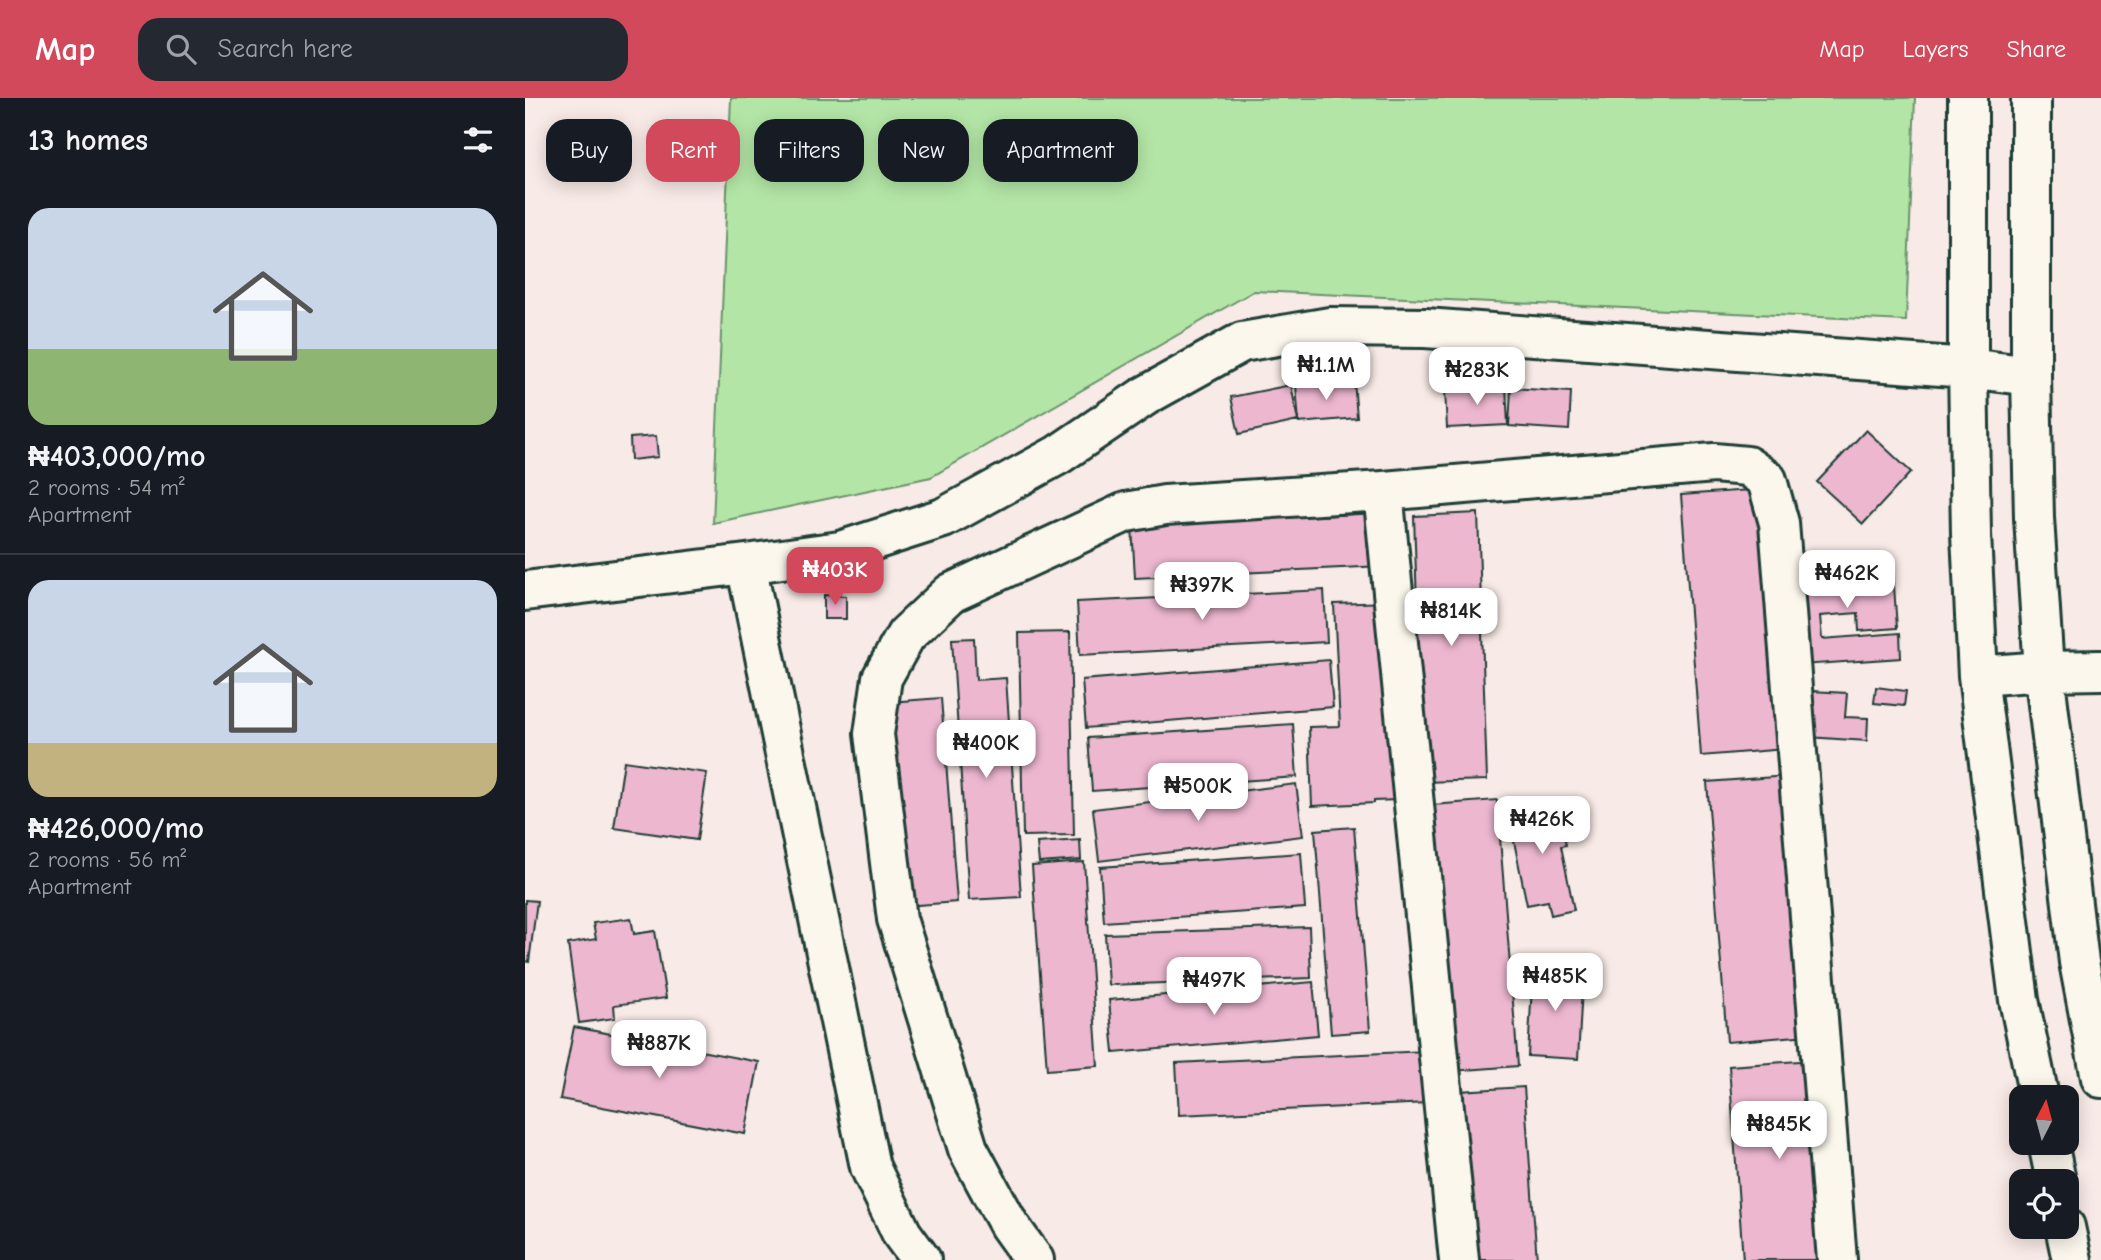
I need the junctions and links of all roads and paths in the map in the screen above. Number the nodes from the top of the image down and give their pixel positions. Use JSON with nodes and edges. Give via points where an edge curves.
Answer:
{"nodes":[{"id":1,"x":1968,"y":98,"type":"edge"},
{"id":2,"x":2031,"y":98,"type":"edge"},
{"id":3,"x":1968,"y":368,"type":"junction"},
{"id":4,"x":2031,"y":376,"type":"junction"},
{"id":5,"x":1384,"y":491,"type":"junction"},
{"id":6,"x":746,"y":564,"type":"junction"},
{"id":7,"x":525,"y":591,"type":"edge"},
{"id":8,"x":2101,"y":670,"type":"edge"},
{"id":9,"x":2044,"y":671,"type":"junction"},
{"id":10,"x":1978,"y":676,"type":"junction"},
{"id":11,"x":2101,"y":1078,"type":"edge"},
{"id":12,"x":2037,"y":1085,"type":"edge"},
{"id":13,"x":2068,"y":1239,"type":"edge"},
{"id":14,"x":921,"y":1260,"type":"edge"},
{"id":15,"x":1034,"y":1260,"type":"edge"},
{"id":16,"x":1458,"y":1260,"type":"edge"},
{"id":17,"x":1837,"y":1260,"type":"edge"},
{"id":18,"x":2072,"y":1260,"type":"edge"}],
"edges":[{"from":1,"to":3,"type":"street"},
{"from":2,"to":4,"type":"street"},
{"from":3,"to":4,"type":"street"},
{"from":3,"to":6,"type":"street","via":[[1439,329],[1329,327],[1242,342],[1145,396],[1058,455],[943,518],[840,551]]},
{"from":3,"to":10,"type":"street"},
{"from":4,"to":9,"type":"street","via":[[2033,518]]},
{"from":5,"to":15,"type":"street","via":[[1165,505],[1126,512],[951,593],[906,635],[881,678],[874,734],[897,919],[968,1149],[1009,1225]]},
{"from":5,"to":16,"type":"street"},
{"from":5,"to":17,"type":"street","via":[[1714,463],[1747,466],[1767,480],[1779,523]]},
{"from":6,"to":7,"type":"street"},
{"from":6,"to":14,"type":"street","via":[[870,1167],[902,1234]]},
{"from":8,"to":9,"type":"street"},
{"from":9,"to":10,"type":"street"},
{"from":9,"to":11,"type":"street","via":[[2079,962]]},
{"from":10,"to":12,"type":"street","via":[[2019,1000]]},
{"from":13,"to":18,"type":"street"}]}
